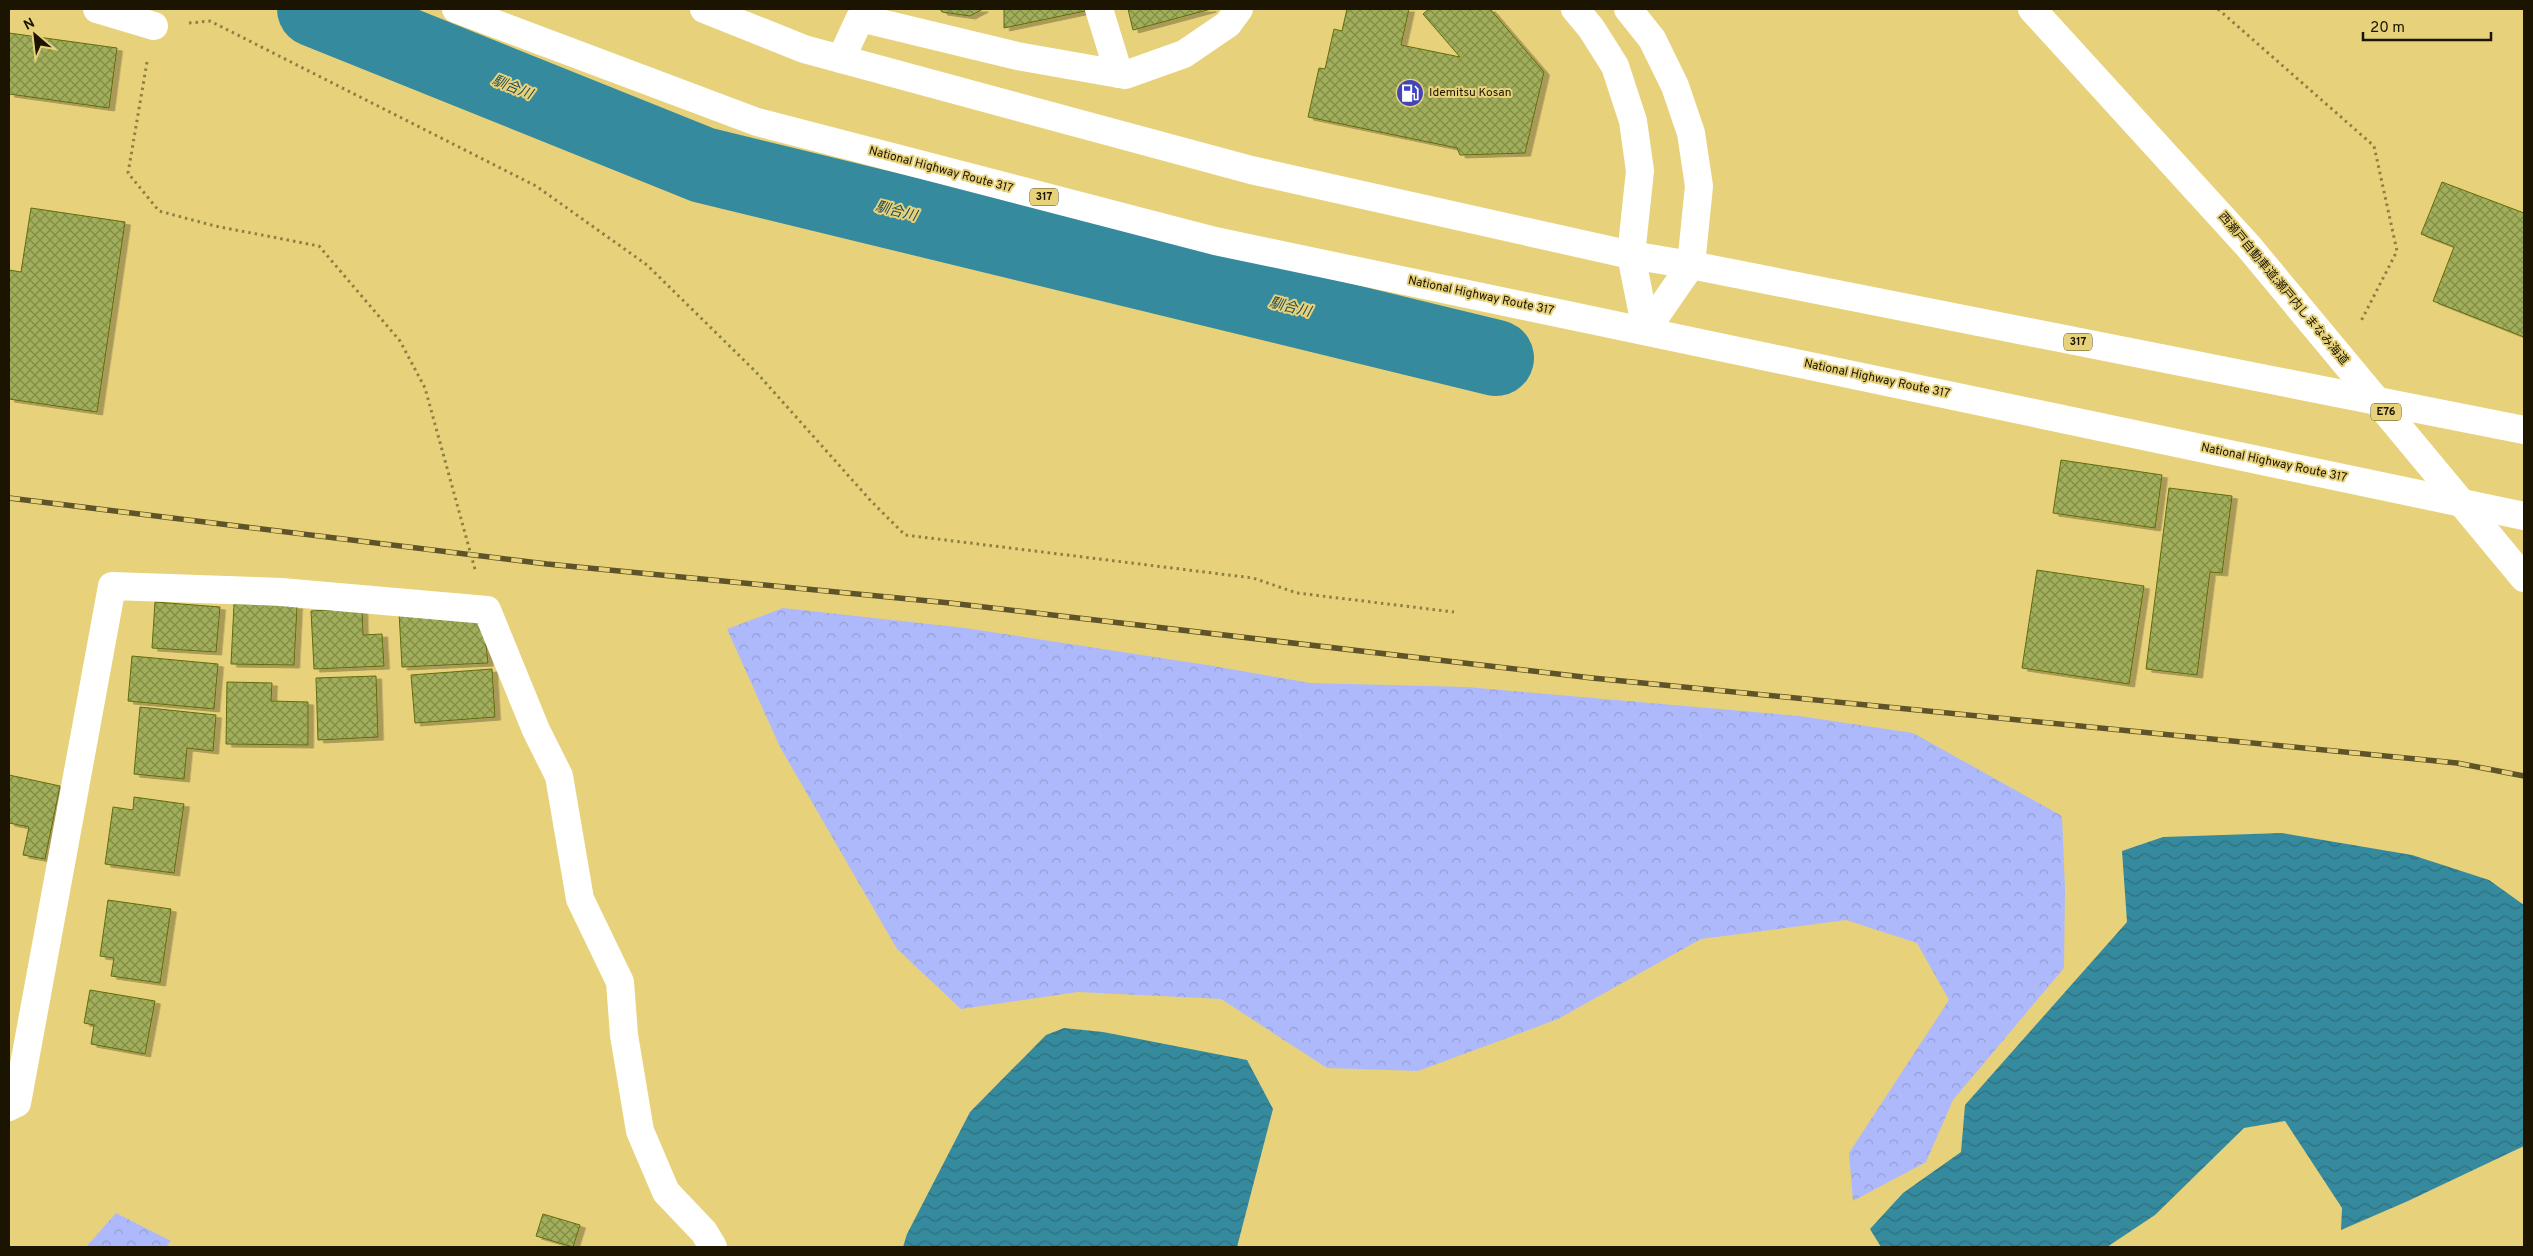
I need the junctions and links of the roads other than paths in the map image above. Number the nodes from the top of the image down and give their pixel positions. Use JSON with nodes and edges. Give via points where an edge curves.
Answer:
{"nodes":[{"id":1,"x":97,"y":9,"type":"edge"},
{"id":2,"x":456,"y":9,"type":"edge"},
{"id":3,"x":704,"y":9,"type":"edge"},
{"id":4,"x":1099,"y":9,"type":"edge"},
{"id":5,"x":1239,"y":9,"type":"edge"},
{"id":6,"x":1575,"y":9,"type":"edge"},
{"id":7,"x":1628,"y":9,"type":"edge"},
{"id":8,"x":2032,"y":9,"type":"edge"},
{"id":9,"x":154,"y":26,"type":"road end"},
{"id":10,"x":841,"y":59,"type":"junction"},
{"id":11,"x":1119,"y":74,"type":"junction"},
{"id":12,"x":1631,"y":255,"type":"junction"},
{"id":13,"x":1691,"y":265,"type":"junction"},
{"id":14,"x":1646,"y":330,"type":"junction"},
{"id":15,"x":2524,"y":430,"type":"edge"},
{"id":16,"x":2524,"y":516,"type":"edge"},
{"id":17,"x":2524,"y":578,"type":"edge"},
{"id":18,"x":9,"y":1107,"type":"edge"},
{"id":19,"x":713,"y":1247,"type":"edge"}],
"edges":[{"from":1,"to":9,"type":"main road"},
{"from":2,"to":14,"type":"main road","name":"National Highway Route 317","number":"317","via":[[757,122],[1215,241]]},
{"from":3,"to":10,"type":"main road","number":"317","via":[[804,49]]},
{"from":4,"to":11,"type":"main road"},
{"from":5,"to":11,"type":"main road","via":[[1228,24],[1184,54],[1125,76]]},
{"from":6,"to":12,"type":"main road","via":[[1615,66],[1633,122],[1640,171]]},
{"from":7,"to":13,"type":"main road","via":[[1652,39],[1675,86],[1691,133],[1699,186]]},
{"from":8,"to":17,"type":"main road","name":"西瀬戸自動車道;瀬戸内しまなみ海道","number":"E76","via":[[2249,247]]},
{"from":10,"to":11,"type":"main road","via":[[860,18],[1017,56]]},
{"from":10,"to":12,"type":"main road","number":"317","via":[[1251,170]]},
{"from":12,"to":13,"type":"main road","number":"317"},
{"from":12,"to":14,"type":"main road"},
{"from":13,"to":14,"type":"main road"},
{"from":13,"to":15,"type":"main road","number":"317"},
{"from":14,"to":16,"type":"main road","name":"National Highway Route 317","number":"317"},
{"from":18,"to":19,"type":"main road","via":[[17,1103],[112,586],[281,592],[487,610],[536,730],[559,776],[580,899],[620,982],[624,1035],[640,1131],[666,1192],[704,1232]]}]}
